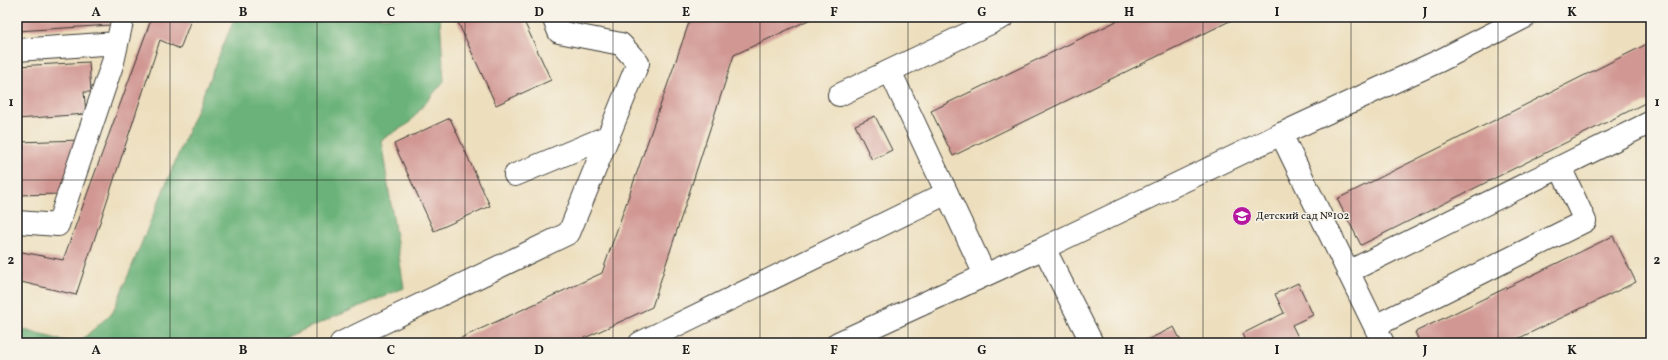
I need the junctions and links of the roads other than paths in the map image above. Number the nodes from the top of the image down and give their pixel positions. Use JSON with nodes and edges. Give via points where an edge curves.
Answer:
{"nodes":[{"id":1,"x":123,"y":17,"type":"edge"},
{"id":2,"x":553,"y":17,"type":"edge"},
{"id":3,"x":1003,"y":17,"type":"edge"},
{"id":4,"x":1525,"y":17,"type":"edge"},
{"id":5,"x":117,"y":43,"type":"junction"},
{"id":6,"x":17,"y":50,"type":"edge"},
{"id":7,"x":890,"y":71,"type":"junction"},
{"id":8,"x":839,"y":96,"type":"dead end"},
{"id":9,"x":1651,"y":122,"type":"edge"},
{"id":10,"x":1281,"y":134,"type":"junction"},
{"id":11,"x":610,"y":136,"type":"junction"},
{"id":12,"x":1560,"y":167,"type":"junction"},
{"id":13,"x":516,"y":175,"type":"dead end"},
{"id":14,"x":947,"y":193,"type":"junction"},
{"id":15,"x":17,"y":222,"type":"edge"},
{"id":16,"x":1044,"y":248,"type":"junction"},
{"id":17,"x":1348,"y":272,"type":"junction"},
{"id":18,"x":985,"y":275,"type":"junction"},
{"id":19,"x":1379,"y":334,"type":"edge"},
{"id":20,"x":341,"y":343,"type":"edge"},
{"id":21,"x":640,"y":343,"type":"edge"},
{"id":22,"x":838,"y":343,"type":"edge"},
{"id":23,"x":1092,"y":343,"type":"edge"}],
"edges":[{"from":1,"to":5,"type":"lane"},
{"from":2,"to":11,"type":"lane","via":[[559,32],[621,44],[638,63]]},
{"from":3,"to":7,"type":"lane"},
{"from":4,"to":10,"type":"lane","via":[[1441,60]]},
{"from":5,"to":6,"type":"lane"},
{"from":5,"to":15,"type":"lane","via":[[113,62],[58,225]]},
{"from":7,"to":8,"type":"lane"},
{"from":7,"to":14,"type":"lane"},
{"from":9,"to":12,"type":"lane"},
{"from":10,"to":16,"type":"lane"},
{"from":10,"to":17,"type":"lane"},
{"from":11,"to":13,"type":"lane"},
{"from":11,"to":20,"type":"lane","via":[[569,233]]},
{"from":12,"to":17,"type":"lane"},
{"from":12,"to":19,"type":"lane","via":[[1585,221]]},
{"from":14,"to":18,"type":"lane"},
{"from":14,"to":21,"type":"lane"},
{"from":16,"to":18,"type":"lane"},
{"from":16,"to":23,"type":"lane"},
{"from":17,"to":19,"type":"lane"},
{"from":18,"to":22,"type":"lane"}]}
